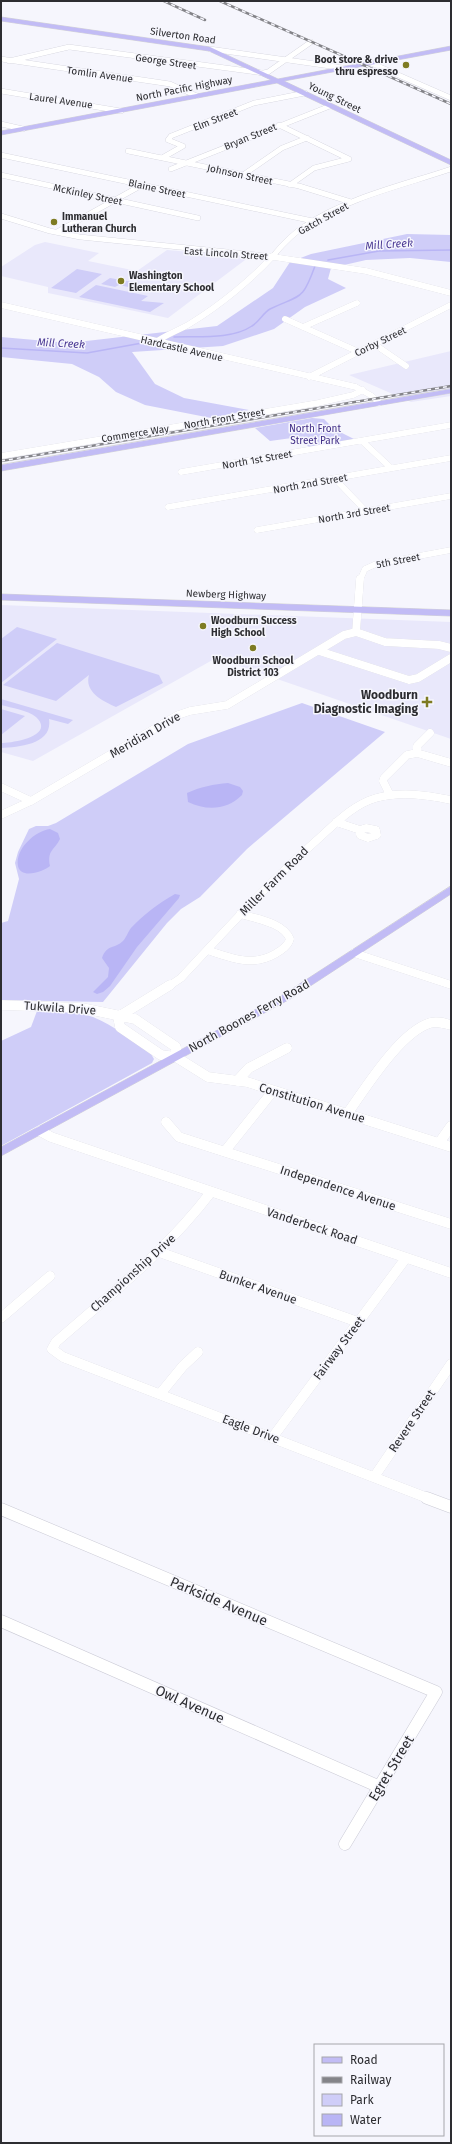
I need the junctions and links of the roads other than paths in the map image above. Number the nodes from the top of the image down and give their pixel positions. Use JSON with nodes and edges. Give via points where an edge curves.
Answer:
{"nodes":[{"id":1,"x":1,"y":19,"type":"edge"},
{"id":2,"x":312,"y":42,"type":"dead end"},
{"id":3,"x":451,"y":48,"type":"edge"},
{"id":4,"x":210,"y":49,"type":"junction"},
{"id":5,"x":1,"y":59,"type":"edge"},
{"id":6,"x":287,"y":59,"type":"junction"},
{"id":7,"x":9,"y":61,"type":"junction"},
{"id":8,"x":371,"y":63,"type":"junction"},
{"id":9,"x":344,"y":68,"type":"junction"},
{"id":10,"x":263,"y":73,"type":"junction"},
{"id":11,"x":278,"y":80,"type":"junction"},
{"id":12,"x":1,"y":91,"type":"edge"},
{"id":13,"x":305,"y":93,"type":"junction"},
{"id":14,"x":197,"y":96,"type":"junction"},
{"id":15,"x":451,"y":98,"type":"edge"},
{"id":16,"x":330,"y":106,"type":"junction"},
{"id":17,"x":121,"y":110,"type":"junction"},
{"id":18,"x":1,"y":124,"type":"edge"},
{"id":19,"x":279,"y":125,"type":"junction"},
{"id":20,"x":23,"y":129,"type":"junction"},
{"id":21,"x":1,"y":133,"type":"edge"},
{"id":22,"x":307,"y":138,"type":"junction"},
{"id":23,"x":128,"y":151,"type":"dead end"},
{"id":24,"x":1,"y":155,"type":"edge"},
{"id":25,"x":162,"y":158,"type":"junction"},
{"id":26,"x":184,"y":163,"type":"junction"},
{"id":27,"x":451,"y":163,"type":"edge"},
{"id":28,"x":171,"y":169,"type":"dead end"},
{"id":29,"x":451,"y":169,"type":"edge"},
{"id":30,"x":1,"y":175,"type":"edge"},
{"id":31,"x":243,"y":175,"type":"junction"},
{"id":32,"x":290,"y":184,"type":"junction"},
{"id":33,"x":142,"y":185,"type":"junction"},
{"id":34,"x":116,"y":200,"type":"junction"},
{"id":35,"x":351,"y":202,"type":"junction"},
{"id":36,"x":1,"y":216,"type":"edge"},
{"id":37,"x":198,"y":218,"type":"dead end"},
{"id":38,"x":313,"y":221,"type":"junction"},
{"id":39,"x":57,"y":232,"type":"junction"},
{"id":40,"x":274,"y":257,"type":"junction"},
{"id":41,"x":451,"y":293,"type":"edge"},
{"id":42,"x":357,"y":303,"type":"dead end"},
{"id":43,"x":1,"y":305,"type":"edge"},
{"id":44,"x":451,"y":305,"type":"edge"},
{"id":45,"x":285,"y":319,"type":"dead end"},
{"id":46,"x":303,"y":327,"type":"junction"},
{"id":47,"x":156,"y":342,"type":"junction"},
{"id":48,"x":374,"y":344,"type":"junction"},
{"id":49,"x":359,"y":352,"type":"junction"},
{"id":50,"x":406,"y":366,"type":"dead end"},
{"id":51,"x":309,"y":377,"type":"junction"},
{"id":52,"x":363,"y":390,"type":"junction"},
{"id":53,"x":451,"y":391,"type":"edge"},
{"id":54,"x":383,"y":402,"type":"junction"},
{"id":55,"x":451,"y":425,"type":"edge"},
{"id":56,"x":362,"y":441,"type":"junction"},
{"id":57,"x":1,"y":456,"type":"edge"},
{"id":58,"x":451,"y":458,"type":"edge"},
{"id":59,"x":1,"y":468,"type":"edge"},
{"id":60,"x":391,"y":468,"type":"junction"},
{"id":61,"x":181,"y":472,"type":"dead end"},
{"id":62,"x":334,"y":479,"type":"junction"},
{"id":63,"x":451,"y":496,"type":"edge"},
{"id":64,"x":168,"y":507,"type":"dead end"},
{"id":65,"x":366,"y":511,"type":"junction"},
{"id":66,"x":257,"y":530,"type":"dead end"},
{"id":67,"x":451,"y":550,"type":"edge"},
{"id":68,"x":1,"y":597,"type":"edge"},
{"id":69,"x":358,"y":610,"type":"junction"},
{"id":70,"x":451,"y":613,"type":"edge"},
{"id":71,"x":356,"y":632,"type":"junction"},
{"id":72,"x":451,"y":648,"type":"edge"},
{"id":73,"x":319,"y":651,"type":"junction"},
{"id":74,"x":451,"y":658,"type":"edge"},
{"id":75,"x":430,"y":733,"type":"dead end"},
{"id":76,"x":417,"y":753,"type":"junction"},
{"id":77,"x":451,"y":764,"type":"edge"},
{"id":78,"x":1,"y":787,"type":"edge"},
{"id":79,"x":390,"y":795,"type":"junction"},
{"id":80,"x":451,"y":800,"type":"edge"},
{"id":81,"x":31,"y":801,"type":"junction"},
{"id":82,"x":1,"y":815,"type":"edge"},
{"id":83,"x":336,"y":822,"type":"junction"},
{"id":84,"x":360,"y":830,"type":"dead end"},
{"id":85,"x":451,"y":888,"type":"edge"},
{"id":86,"x":240,"y":914,"type":"junction"},
{"id":87,"x":207,"y":950,"type":"junction"},
{"id":88,"x":354,"y":953,"type":"junction"},
{"id":89,"x":451,"y":986,"type":"edge"},
{"id":90,"x":1,"y":1005,"type":"edge"},
{"id":91,"x":118,"y":1017,"type":"junction"},
{"id":92,"x":451,"y":1025,"type":"edge"},
{"id":93,"x":288,"y":1048,"type":"dead end"},
{"id":94,"x":176,"y":1057,"type":"junction"},
{"id":95,"x":237,"y":1081,"type":"junction"},
{"id":96,"x":273,"y":1090,"type":"junction"},
{"id":97,"x":347,"y":1114,"type":"junction"},
{"id":98,"x":166,"y":1122,"type":"dead end"},
{"id":99,"x":451,"y":1126,"type":"edge"},
{"id":100,"x":40,"y":1130,"type":"junction"},
{"id":101,"x":439,"y":1143,"type":"junction"},
{"id":102,"x":451,"y":1147,"type":"edge"},
{"id":103,"x":225,"y":1151,"type":"junction"},
{"id":104,"x":1,"y":1152,"type":"edge"},
{"id":105,"x":211,"y":1192,"type":"junction"},
{"id":106,"x":451,"y":1224,"type":"edge"},
{"id":107,"x":159,"y":1252,"type":"junction"},
{"id":108,"x":406,"y":1258,"type":"junction"},
{"id":109,"x":451,"y":1272,"type":"edge"},
{"id":110,"x":50,"y":1276,"type":"dead end"},
{"id":111,"x":1,"y":1318,"type":"edge"},
{"id":112,"x":358,"y":1322,"type":"junction"},
{"id":113,"x":52,"y":1349,"type":"joint"},
{"id":114,"x":198,"y":1352,"type":"dead end"},
{"id":115,"x":451,"y":1364,"type":"edge"},
{"id":116,"x":160,"y":1394,"type":"junction"},
{"id":117,"x":272,"y":1438,"type":"junction"},
{"id":118,"x":374,"y":1477,"type":"junction"},
{"id":119,"x":451,"y":1507,"type":"edge"},
{"id":120,"x":1,"y":1509,"type":"edge"},
{"id":121,"x":1,"y":1621,"type":"edge"},
{"id":122,"x":436,"y":1692,"type":"joint"},
{"id":123,"x":380,"y":1786,"type":"junction"},
{"id":124,"x":345,"y":1844,"type":"dead end"}],
"edges":[{"from":1,"to":4,"type":"main road","name":"Silverton Road"},
{"from":2,"to":6,"type":"street"},
{"from":3,"to":8,"type":"main road","name":"North Pacific Highway"},
{"from":4,"to":6,"type":"street","name":"Silverton Road"},
{"from":4,"to":10,"type":"main road","name":"Young Street"},
{"from":5,"to":7,"type":"street","name":"Tomlin Avenue"},
{"from":6,"to":9,"type":"street","name":"Silverton Road"},
{"from":6,"to":10,"type":"street"},
{"from":7,"to":10,"type":"street","name":"George Street","via":[[68,47]]},
{"from":7,"to":14,"type":"street","name":"Tomlin Avenue","via":[[170,84]]},
{"from":8,"to":9,"type":"main road","name":"North Pacific Highway"},
{"from":8,"to":15,"type":"street"},
{"from":9,"to":11,"type":"main road","name":"North Pacific Highway"},
{"from":10,"to":11,"type":"main road","name":"Young Street"},
{"from":11,"to":13,"type":"main road","name":"Young Street"},
{"from":11,"to":14,"type":"main road","name":"North Pacific Highway"},
{"from":12,"to":17,"type":"street","name":"Laurel Avenue"},
{"from":13,"to":16,"type":"main road","name":"Young Street"},
{"from":13,"to":25,"type":"street","name":"Elm Street","via":[[254,103],[169,137],[168,140],[183,146]]},
{"from":14,"to":17,"type":"main road","name":"North Pacific Highway"},
{"from":16,"to":19,"type":"street","name":"Bryan Street"},
{"from":16,"to":27,"type":"main road","name":"Young Street"},
{"from":17,"to":20,"type":"main road","name":"North Pacific Highway"},
{"from":18,"to":20,"type":"street"},
{"from":19,"to":22,"type":"street"},
{"from":19,"to":26,"type":"street","name":"Bryan Street"},
{"from":20,"to":21,"type":"main road","name":"North Pacific Highway"},
{"from":22,"to":31,"type":"street","via":[[282,148]]},
{"from":22,"to":32,"type":"street","via":[[349,159],[314,168]]},
{"from":23,"to":25,"type":"street","name":"Johnson Street"},
{"from":24,"to":33,"type":"street","name":"Blaine Street"},
{"from":25,"to":26,"type":"street","name":"Johnson Street"},
{"from":26,"to":28,"type":"street","name":"Bryan Street"},
{"from":26,"to":31,"type":"street","name":"Johnson Street"},
{"from":29,"to":35,"type":"street","name":"Gatch Street"},
{"from":30,"to":34,"type":"street","name":"McKinley Street"},
{"from":31,"to":32,"type":"street","name":"Johnson Street"},
{"from":32,"to":35,"type":"street","name":"Johnson Street"},
{"from":33,"to":34,"type":"street"},
{"from":33,"to":38,"type":"street","name":"Blaine Street"},
{"from":34,"to":37,"type":"street","name":"McKinley Street"},
{"from":34,"to":39,"type":"street"},
{"from":35,"to":38,"type":"street","name":"Gatch Street"},
{"from":36,"to":39,"type":"street","name":"East Lincoln Street"},
{"from":38,"to":40,"type":"street","name":"Gatch Street","via":[[293,235]]},
{"from":39,"to":40,"type":"street","name":"East Lincoln Street","via":[[172,248]]},
{"from":40,"to":41,"type":"street","name":"East Lincoln Street","via":[[393,276]]},
{"from":40,"to":47,"type":"street","name":"Gatch Street","via":[[255,276],[191,323]]},
{"from":42,"to":46,"type":"street"},
{"from":43,"to":47,"type":"street","name":"Hardcastle Avenue"},
{"from":44,"to":48,"type":"street","name":"Corby Street"},
{"from":45,"to":46,"type":"street"},
{"from":46,"to":49,"type":"street"},
{"from":47,"to":51,"type":"street","name":"Hardcastle Avenue"},
{"from":48,"to":49,"type":"street","name":"Corby Street"},
{"from":48,"to":50,"type":"street"},
{"from":49,"to":51,"type":"street","name":"Corby Street"},
{"from":51,"to":52,"type":"street","name":"Hardcastle Avenue"},
{"from":52,"to":54,"type":"street","name":"Hardcastle Avenue"},
{"from":52,"to":57,"type":"street","name":"Commerce Way","via":[[353,395],[318,403]]},
{"from":53,"to":54,"type":"main road","name":"North Front Street"},
{"from":54,"to":59,"type":"main road","name":"North Front Street"},
{"from":55,"to":56,"type":"street","name":"North 1st Street"},
{"from":56,"to":60,"type":"street"},
{"from":56,"to":61,"type":"street","name":"North 1st Street"},
{"from":58,"to":60,"type":"street","name":"North 2nd Street"},
{"from":60,"to":62,"type":"street","name":"North 2nd Street"},
{"from":62,"to":64,"type":"street","name":"North 2nd Street"},
{"from":62,"to":65,"type":"street"},
{"from":63,"to":65,"type":"street","name":"North 3rd Street"},
{"from":65,"to":66,"type":"street","name":"North 3rd Street"},
{"from":67,"to":69,"type":"street","name":"5th Street","via":[[376,564],[365,569],[360,576]]},
{"from":68,"to":69,"type":"main road","name":"Newberg Highway"},
{"from":69,"to":70,"type":"main road","name":"Newberg Highway"},
{"from":69,"to":71,"type":"street"},
{"from":71,"to":72,"type":"street","via":[[385,642]]},
{"from":71,"to":73,"type":"street","name":"Meridian Drive","via":[[344,635]]},
{"from":73,"to":74,"type":"street","via":[[409,680],[418,678]]},
{"from":73,"to":81,"type":"street","name":"Meridian Drive","via":[[220,708],[191,710],[178,715]]},
{"from":75,"to":76,"type":"street","via":[[417,746]]},
{"from":76,"to":77,"type":"street"},
{"from":76,"to":79,"type":"street","via":[[407,755],[384,778]]},
{"from":78,"to":81,"type":"street"},
{"from":79,"to":80,"type":"street","name":"Miller Farm Road","via":[[426,794]]},
{"from":79,"to":83,"type":"street","name":"Miller Farm Road","via":[[366,801]]},
{"from":81,"to":82,"type":"street","name":"Meridian Drive"},
{"from":83,"to":84,"type":"street"},
{"from":83,"to":86,"type":"street","name":"Miller Farm Road","via":[[278,874]]},
{"from":85,"to":88,"type":"main road","name":"North Boones Ferry Road"},
{"from":86,"to":87,"type":"street","name":"Miller Farm Road"},
{"from":86,"to":87,"type":"street","via":[[284,930],[290,939],[288,944],[267,960],[253,962],[243,962]]},
{"from":87,"to":91,"type":"street","name":"Miller Farm Road","via":[[181,978]]},
{"from":88,"to":89,"type":"street"},
{"from":88,"to":94,"type":"main road","name":"North Boones Ferry Road","via":[[288,996]]},
{"from":90,"to":91,"type":"street","name":"Tukwila Drive","via":[[82,1008]]},
{"from":91,"to":94,"type":"street","via":[[120,1027],[161,1055]]},
{"from":91,"to":94,"type":"street","name":"Tukwila Drive","via":[[135,1018],[176,1047]]},
{"from":92,"to":97,"type":"street","via":[[432,1022],[418,1029],[395,1051]]},
{"from":93,"to":95,"type":"street","via":[[249,1068]]},
{"from":94,"to":95,"type":"street","name":"Constitution Avenue","via":[[208,1077]]},
{"from":94,"to":100,"type":"main road","name":"North Boones Ferry Road"},
{"from":95,"to":96,"type":"street","name":"Constitution Avenue"},
{"from":96,"to":97,"type":"street","name":"Constitution Avenue"},
{"from":96,"to":103,"type":"street"},
{"from":97,"to":101,"type":"street","name":"Constitution Avenue"},
{"from":98,"to":103,"type":"street","name":"Independence Avenue","via":[[179,1137]]},
{"from":99,"to":101,"type":"street"},
{"from":100,"to":104,"type":"main road","name":"North Boones Ferry Road"},
{"from":100,"to":105,"type":"street","name":"Vanderbeck Road","via":[[51,1137]]},
{"from":101,"to":102,"type":"street","name":"Constitution Avenue"},
{"from":103,"to":106,"type":"street","name":"Independence Avenue"},
{"from":105,"to":107,"type":"street","name":"Championship Drive","via":[[183,1228]]},
{"from":105,"to":108,"type":"street","name":"Vanderbeck Road"},
{"from":107,"to":112,"type":"street","name":"Bunker Avenue"},
{"from":107,"to":113,"type":"street","name":"Championship Drive","via":[[60,1338]]},
{"from":108,"to":109,"type":"street","name":"Vanderbeck Road"},
{"from":108,"to":112,"type":"street","name":"Fairway Street"},
{"from":110,"to":111,"type":"street"},
{"from":112,"to":117,"type":"street","name":"Fairway Street"},
{"from":113,"to":116,"type":"street","name":"Eagle Drive","via":[[63,1357]]},
{"from":114,"to":116,"type":"street"},
{"from":115,"to":118,"type":"street","name":"Revere Street"},
{"from":116,"to":117,"type":"street","name":"Eagle Drive"},
{"from":117,"to":118,"type":"street","name":"Eagle Drive"},
{"from":118,"to":119,"type":"street","name":"Eagle Drive"},
{"from":120,"to":122,"type":"street","name":"Parkside Avenue"},
{"from":121,"to":123,"type":"street","name":"Owl Avenue"},
{"from":122,"to":123,"type":"street","name":"Egret Street"},
{"from":123,"to":124,"type":"street","name":"Egret Street"}]}
